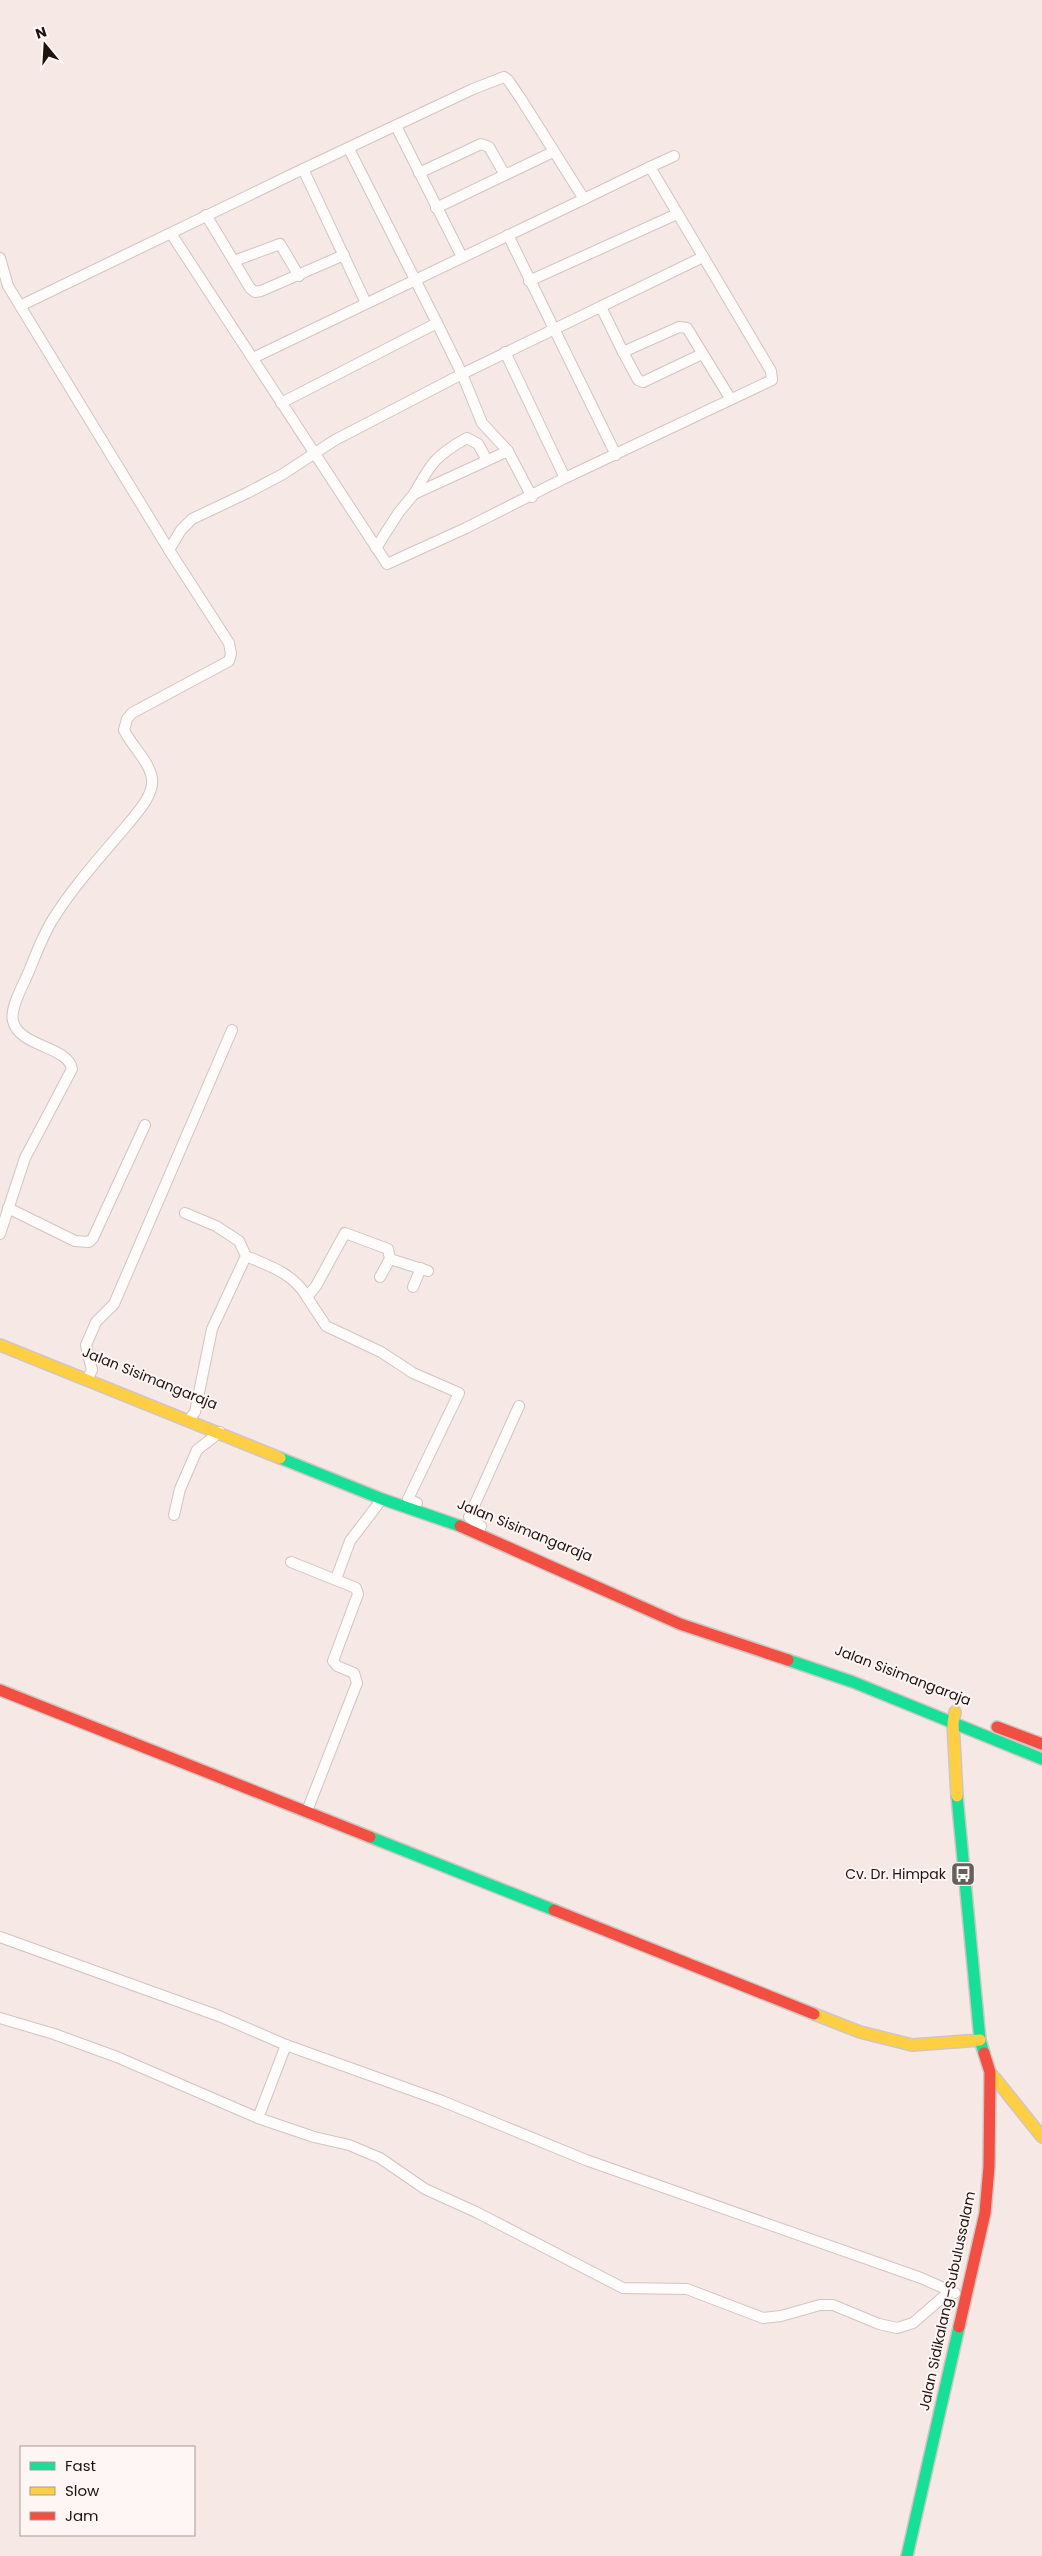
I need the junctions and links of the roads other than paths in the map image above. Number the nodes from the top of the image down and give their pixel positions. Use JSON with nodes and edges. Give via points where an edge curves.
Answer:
{"nodes":[{"id":1,"x":396,"y":126,"type":"junction"},
{"id":2,"x":349,"y":149,"type":"junction"},
{"id":3,"x":553,"y":152,"type":"junction"},
{"id":4,"x":674,"y":156,"type":"dead end"},
{"id":5,"x":650,"y":167,"type":"junction"},
{"id":6,"x":303,"y":169,"type":"junction"},
{"id":7,"x":419,"y":173,"type":"junction"},
{"id":8,"x":504,"y":175,"type":"junction"},
{"id":9,"x":584,"y":199,"type":"junction"},
{"id":10,"x":436,"y":208,"type":"junction"},
{"id":11,"x":677,"y":214,"type":"junction"},
{"id":12,"x":206,"y":216,"type":"junction"},
{"id":13,"x":172,"y":234,"type":"junction"},
{"id":14,"x":508,"y":235,"type":"junction"},
{"id":15,"x":344,"y":255,"type":"junction"},
{"id":16,"x":462,"y":257,"type":"junction"},
{"id":17,"x":703,"y":257,"type":"junction"},
{"id":18,"x":0,"y":258,"type":"edge"},
{"id":19,"x":234,"y":261,"type":"junction"},
{"id":20,"x":299,"y":276,"type":"junction"},
{"id":21,"x":414,"y":279,"type":"junction"},
{"id":22,"x":529,"y":281,"type":"junction"},
{"id":23,"x":366,"y":302,"type":"junction"},
{"id":24,"x":22,"y":306,"type":"junction"},
{"id":25,"x":601,"y":307,"type":"junction"},
{"id":26,"x":437,"y":323,"type":"junction"},
{"id":27,"x":553,"y":330,"type":"junction"},
{"id":28,"x":505,"y":352,"type":"junction"},
{"id":29,"x":623,"y":352,"type":"junction"},
{"id":30,"x":702,"y":354,"type":"junction"},
{"id":31,"x":253,"y":358,"type":"junction"},
{"id":32,"x":462,"y":374,"type":"junction"},
{"id":33,"x":730,"y":398,"type":"junction"},
{"id":34,"x":281,"y":403,"type":"junction"},
{"id":35,"x":508,"y":450,"type":"junction"},
{"id":36,"x":315,"y":453,"type":"junction"},
{"id":37,"x":616,"y":455,"type":"junction"},
{"id":38,"x":488,"y":460,"type":"junction"},
{"id":39,"x":565,"y":478,"type":"junction"},
{"id":40,"x":414,"y":494,"type":"junction"},
{"id":41,"x":532,"y":497,"type":"junction"},
{"id":42,"x":376,"y":548,"type":"junction"},
{"id":43,"x":168,"y":550,"type":"junction"},
{"id":44,"x":232,"y":1030,"type":"dead end"},
{"id":45,"x":145,"y":1125,"type":"dead end"},
{"id":46,"x":8,"y":1208,"type":"junction"},
{"id":47,"x":185,"y":1213,"type":"dead end"},
{"id":48,"x":0,"y":1234,"type":"edge"},
{"id":49,"x":246,"y":1256,"type":"junction"},
{"id":50,"x":390,"y":1259,"type":"junction"},
{"id":51,"x":380,"y":1277,"type":"dead end"},
{"id":52,"x":413,"y":1287,"type":"dead end"},
{"id":53,"x":307,"y":1297,"type":"junction"},
{"id":54,"x":0,"y":1336,"type":"edge"},
{"id":55,"x":0,"y":1345,"type":"edge"},
{"id":56,"x":89,"y":1375,"type":"junction"},
{"id":57,"x":519,"y":1406,"type":"dead end"},
{"id":58,"x":192,"y":1416,"type":"junction"},
{"id":59,"x":220,"y":1432,"type":"junction"},
{"id":60,"x":382,"y":1499,"type":"junction"},
{"id":61,"x":420,"y":1508,"type":"junction"},
{"id":62,"x":174,"y":1515,"type":"dead end"},
{"id":63,"x":479,"y":1530,"type":"junction"},
{"id":64,"x":291,"y":1562,"type":"dead end"},
{"id":65,"x":336,"y":1579,"type":"junction"},
{"id":66,"x":0,"y":1690,"type":"edge"},
{"id":67,"x":951,"y":1718,"type":"junction"},
{"id":68,"x":1042,"y":1744,"type":"edge"},
{"id":69,"x":1042,"y":1760,"type":"edge"},
{"id":70,"x":307,"y":1811,"type":"junction"},
{"id":71,"x":0,"y":1937,"type":"edge"},
{"id":72,"x":0,"y":2018,"type":"edge"},
{"id":73,"x":980,"y":2040,"type":"junction"},
{"id":74,"x":286,"y":2045,"type":"junction"},
{"id":75,"x":990,"y":2072,"type":"junction"},
{"id":76,"x":258,"y":2118,"type":"junction"},
{"id":77,"x":1042,"y":2137,"type":"edge"},
{"id":78,"x":950,"y":2291,"type":"junction"},
{"id":79,"x":964,"y":2297,"type":"junction"},
{"id":80,"x":907,"y":2556,"type":"edge"}],
"edges":[{"from":1,"to":2,"type":"street"},
{"from":1,"to":3,"type":"street","via":[[473,89],[504,78]]},
{"from":1,"to":7,"type":"street"},
{"from":2,"to":6,"type":"street"},
{"from":2,"to":21,"type":"street"},
{"from":3,"to":8,"type":"street"},
{"from":3,"to":9,"type":"street"},
{"from":4,"to":5,"type":"street"},
{"from":5,"to":9,"type":"street"},
{"from":5,"to":11,"type":"street"},
{"from":6,"to":12,"type":"street"},
{"from":6,"to":15,"type":"street"},
{"from":7,"to":8,"type":"street","via":[[481,144],[489,147]]},
{"from":7,"to":10,"type":"street"},
{"from":8,"to":10,"type":"street"},
{"from":9,"to":14,"type":"street"},
{"from":10,"to":16,"type":"street"},
{"from":11,"to":17,"type":"street"},
{"from":11,"to":22,"type":"street"},
{"from":12,"to":13,"type":"street"},
{"from":12,"to":19,"type":"street"},
{"from":13,"to":24,"type":"street"},
{"from":13,"to":31,"type":"street"},
{"from":14,"to":16,"type":"street"},
{"from":14,"to":22,"type":"street"},
{"from":15,"to":20,"type":"street"},
{"from":15,"to":23,"type":"street"},
{"from":16,"to":21,"type":"street"},
{"from":17,"to":25,"type":"street"},
{"from":17,"to":33,"type":"street","via":[[773,376],[772,380]]},
{"from":18,"to":24,"type":"street","via":[[8,286]]},
{"from":19,"to":20,"type":"street","via":[[255,292]]},
{"from":19,"to":20,"type":"street","via":[[280,244]]},
{"from":21,"to":23,"type":"street"},
{"from":21,"to":26,"type":"street"},
{"from":22,"to":27,"type":"street"},
{"from":23,"to":31,"type":"street"},
{"from":24,"to":43,"type":"street"},
{"from":25,"to":27,"type":"street"},
{"from":25,"to":29,"type":"street"},
{"from":26,"to":32,"type":"street"},
{"from":26,"to":34,"type":"street"},
{"from":27,"to":28,"type":"street"},
{"from":27,"to":37,"type":"street"},
{"from":28,"to":32,"type":"street"},
{"from":28,"to":39,"type":"street"},
{"from":29,"to":30,"type":"street","via":[[682,326],[687,328]]},
{"from":29,"to":30,"type":"street","via":[[638,380],[643,382]]},
{"from":30,"to":33,"type":"street"},
{"from":31,"to":34,"type":"street"},
{"from":32,"to":35,"type":"street","via":[[482,423]]},
{"from":32,"to":36,"type":"street"},
{"from":33,"to":37,"type":"street"},
{"from":34,"to":36,"type":"street"},
{"from":35,"to":38,"type":"street"},
{"from":35,"to":41,"type":"street"},
{"from":36,"to":42,"type":"street"},
{"from":36,"to":43,"type":"street","via":[[247,493],[192,519]]},
{"from":37,"to":39,"type":"street"},
{"from":38,"to":40,"type":"street"},
{"from":38,"to":40,"type":"street","via":[[478,444],[467,438],[443,451]]},
{"from":39,"to":41,"type":"street"},
{"from":40,"to":42,"type":"street"},
{"from":41,"to":42,"type":"street","via":[[387,564]]},
{"from":43,"to":46,"type":"street","via":[[229,643],[231,654],[229,661],[137,710],[127,719],[124,730],[151,771],[151,790],[136,815],[53,918],[20,990],[14,1011],[12,1020],[23,1036],[62,1056],[72,1069],[25,1158]]},
{"from":44,"to":56,"type":"street","via":[[114,1304],[91,1332],[86,1346]]},
{"from":45,"to":46,"type":"street","via":[[89,1242],[74,1240]]},
{"from":46,"to":48,"type":"street"},
{"from":47,"to":49,"type":"street","via":[[216,1226],[239,1241]]},
{"from":49,"to":53,"type":"street","via":[[282,1272],[300,1285]]},
{"from":49,"to":58,"type":"street","via":[[212,1329]]},
{"from":50,"to":51,"type":"street"},
{"from":50,"to":52,"type":"street","via":[[424,1269]]},
{"from":50,"to":53,"type":"street","via":[[388,1249],[343,1234]]},
{"from":53,"to":61,"type":"street","via":[[326,1326],[459,1393],[408,1499]]},
{"from":54,"to":56,"type":"main road","name":"Jalan Sisimangaraja"},
{"from":55,"to":56,"type":"main road","name":"Jalan Sisimangaraja"},
{"from":56,"to":58,"type":"main road","name":"Jalan Sisimangaraja"},
{"from":57,"to":63,"type":"street","via":[[470,1516]]},
{"from":58,"to":59,"type":"main road","name":"Jalan Sisimangaraja"},
{"from":58,"to":61,"type":"main road","name":"Jalan Sisimangaraja"},
{"from":59,"to":60,"type":"main road","name":"Jalan Sisimangaraja"},
{"from":59,"to":62,"type":"street","via":[[197,1450],[180,1489]]},
{"from":60,"to":61,"type":"main road","name":"Jalan Sisimangaraja"},
{"from":60,"to":65,"type":"street","via":[[350,1541]]},
{"from":61,"to":63,"type":"main road","name":"Jalan Sisimangaraja"},
{"from":63,"to":67,"type":"main road","name":"Jalan Sisimangaraja","via":[[681,1615],[825,1666]]},
{"from":64,"to":65,"type":"street"},
{"from":65,"to":70,"type":"street","via":[[358,1591],[333,1657],[334,1664],[356,1675],[357,1683]]},
{"from":66,"to":70,"type":"main road"},
{"from":67,"to":68,"type":"main road","name":"Jalan Sisimangaraja","via":[[985,1722]]},
{"from":67,"to":69,"type":"main road"},
{"from":67,"to":73,"type":"main road","name":"Jalan Sidikalang–Subulussalam"},
{"from":70,"to":73,"type":"main road","via":[[860,2032],[912,2045]]},
{"from":71,"to":74,"type":"street","via":[[219,2016]]},
{"from":72,"to":76,"type":"street","via":[[117,2057]]},
{"from":73,"to":75,"type":"main road","name":"Jalan Sidikalang–Subulussalam"},
{"from":74,"to":76,"type":"street"},
{"from":74,"to":78,"type":"street","via":[[442,2101],[586,2160]]},
{"from":75,"to":77,"type":"main road"},
{"from":75,"to":79,"type":"main road","name":"Jalan Sidikalang–Subulussalam","via":[[985,2213]]},
{"from":76,"to":78,"type":"street","via":[[314,2137],[349,2144],[380,2158],[425,2189],[623,2288],[687,2290],[763,2318],[832,2305],[878,2324],[897,2328],[913,2323]]},
{"from":78,"to":79,"type":"street"},
{"from":79,"to":80,"type":"main road","name":"Jalan Sidikalang–Subulussalam"}]}
